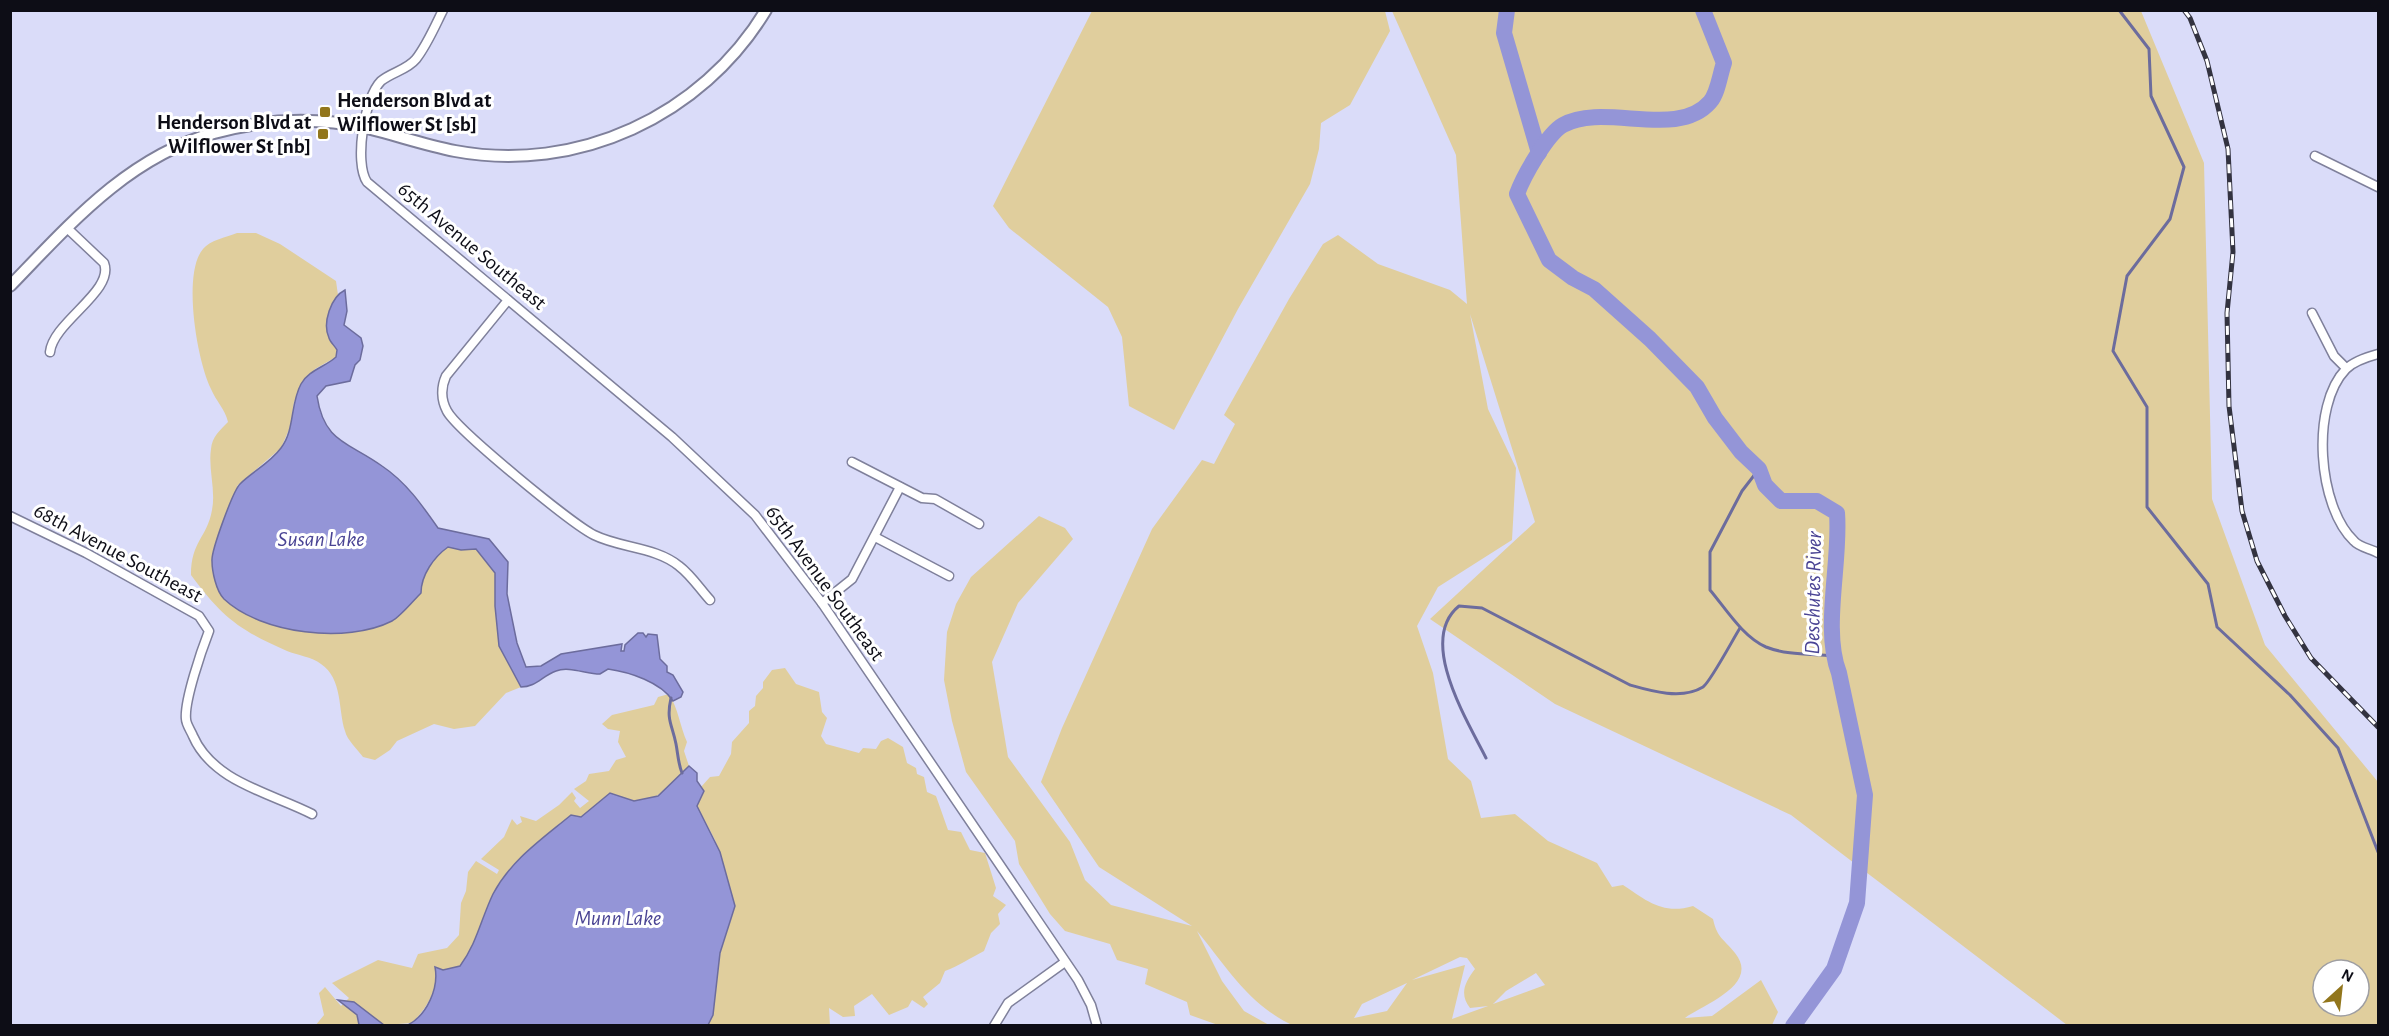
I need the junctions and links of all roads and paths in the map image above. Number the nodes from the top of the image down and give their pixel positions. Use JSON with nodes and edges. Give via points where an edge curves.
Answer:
{"nodes":[{"id":1,"x":443,"y":10,"type":"edge"},
{"id":2,"x":766,"y":10,"type":"edge"},
{"id":3,"x":364,"y":128,"type":"junction"},
{"id":4,"x":2315,"y":156,"type":"dead end"},
{"id":5,"x":2379,"y":187,"type":"edge"},
{"id":6,"x":67,"y":228,"type":"junction"},
{"id":7,"x":10,"y":286,"type":"edge"},
{"id":8,"x":508,"y":300,"type":"junction"},
{"id":9,"x":2312,"y":313,"type":"dead end"},
{"id":10,"x":50,"y":352,"type":"dead end"},
{"id":11,"x":2379,"y":354,"type":"edge"},
{"id":12,"x":2346,"y":369,"type":"junction"},
{"id":13,"x":852,"y":462,"type":"dead end"},
{"id":14,"x":900,"y":487,"type":"junction"},
{"id":15,"x":10,"y":516,"type":"edge"},
{"id":16,"x":979,"y":524,"type":"dead end"},
{"id":17,"x":875,"y":537,"type":"junction"},
{"id":18,"x":2379,"y":553,"type":"edge"},
{"id":19,"x":950,"y":576,"type":"dead end"},
{"id":20,"x":710,"y":600,"type":"dead end"},
{"id":21,"x":822,"y":603,"type":"junction"},
{"id":22,"x":312,"y":814,"type":"dead end"},
{"id":23,"x":1065,"y":962,"type":"junction"},
{"id":24,"x":994,"y":1026,"type":"edge"},
{"id":25,"x":1097,"y":1026,"type":"edge"}],
"edges":[{"from":1,"to":3,"type":"street","name":"65th Avenue Southeast","via":[[417,58],[374,90]]},
{"from":2,"to":3,"type":"street","via":[[741,47],[694,92],[641,126],[602,141],[562,152],[503,156],[454,151]]},
{"from":3,"to":6,"type":"street","via":[[313,121],[273,122],[233,128],[194,140],[157,156],[122,178]]},
{"from":3,"to":8,"type":"street","name":"65th Avenue Southeast","via":[[361,165],[368,182]]},
{"from":4,"to":5,"type":"street"},
{"from":6,"to":7,"type":"street"},
{"from":6,"to":10,"type":"street","via":[[104,262],[105,274],[97,289],[54,337]]},
{"from":8,"to":20,"type":"street","via":[[446,376],[442,396],[451,417],[584,529],[613,544],[650,553],[679,566]]},
{"from":8,"to":21,"type":"street","name":"65th Avenue Southeast","via":[[727,486],[764,526]]},
{"from":9,"to":12,"type":"street","via":[[2334,356]]},
{"from":11,"to":12,"type":"street"},
{"from":12,"to":18,"type":"street","via":[[2330,399],[2323,426],[2329,493],[2339,522],[2355,543]]},
{"from":13,"to":14,"type":"street"},
{"from":14,"to":16,"type":"street","via":[[922,498],[935,499]]},
{"from":14,"to":17,"type":"street"},
{"from":15,"to":22,"type":"street","name":"68th Avenue Southeast","via":[[199,616],[209,631],[196,663],[186,719],[200,751],[245,785]]},
{"from":17,"to":19,"type":"street"},
{"from":17,"to":21,"type":"street","via":[[852,579]]},
{"from":21,"to":23,"type":"street","name":"65th Avenue Southeast"},
{"from":23,"to":24,"type":"street","via":[[1008,1003]]},
{"from":23,"to":25,"type":"street","name":"65th Avenue Southeast","via":[[1085,993]]}]}
